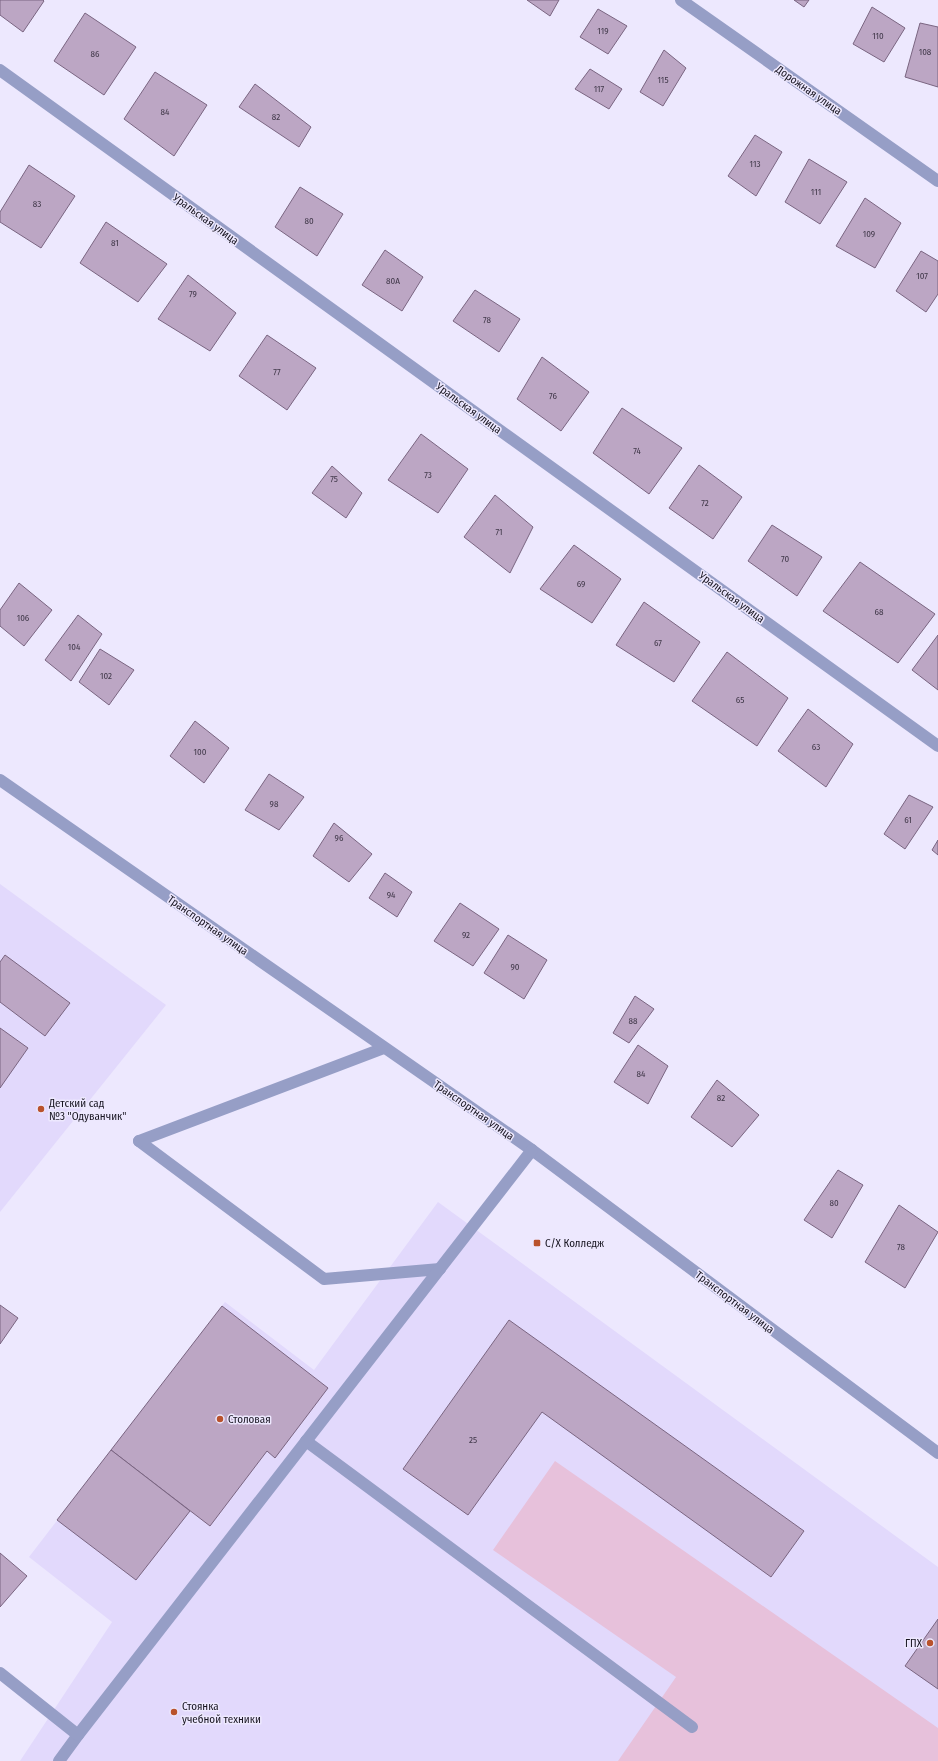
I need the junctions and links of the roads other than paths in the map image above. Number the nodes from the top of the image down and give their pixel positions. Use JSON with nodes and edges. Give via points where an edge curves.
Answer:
{"nodes":[{"id":1,"x":681,"y":0,"type":"edge"},
{"id":2,"x":0,"y":70,"type":"edge"},
{"id":3,"x":938,"y":181,"type":"edge"},
{"id":4,"x":938,"y":746,"type":"edge"},
{"id":5,"x":0,"y":780,"type":"edge"},
{"id":6,"x":384,"y":1048,"type":"junction"},
{"id":7,"x":532,"y":1150,"type":"junction"},
{"id":8,"x":440,"y":1269,"type":"junction"},
{"id":9,"x":306,"y":1441,"type":"junction"},
{"id":10,"x":938,"y":1453,"type":"edge"},
{"id":11,"x":0,"y":1673,"type":"edge"},
{"id":12,"x":692,"y":1727,"type":"dead end"},
{"id":13,"x":78,"y":1735,"type":"junction"},
{"id":14,"x":59,"y":1761,"type":"edge"}],
"edges":[{"from":1,"to":3,"type":"street","name":"Дорожная улица"},
{"from":2,"to":4,"type":"street","name":"Уральская улица"},
{"from":5,"to":6,"type":"street","name":"Транспортная улица"},
{"from":6,"to":7,"type":"street","name":"Транспортная улица"},
{"from":6,"to":8,"type":"street","via":[[140,1142],[324,1279]]},
{"from":7,"to":8,"type":"street"},
{"from":7,"to":10,"type":"street","name":"Транспортная улица"},
{"from":8,"to":9,"type":"street"},
{"from":9,"to":12,"type":"street"},
{"from":9,"to":13,"type":"street"},
{"from":11,"to":13,"type":"street"},
{"from":13,"to":14,"type":"street"}]}
